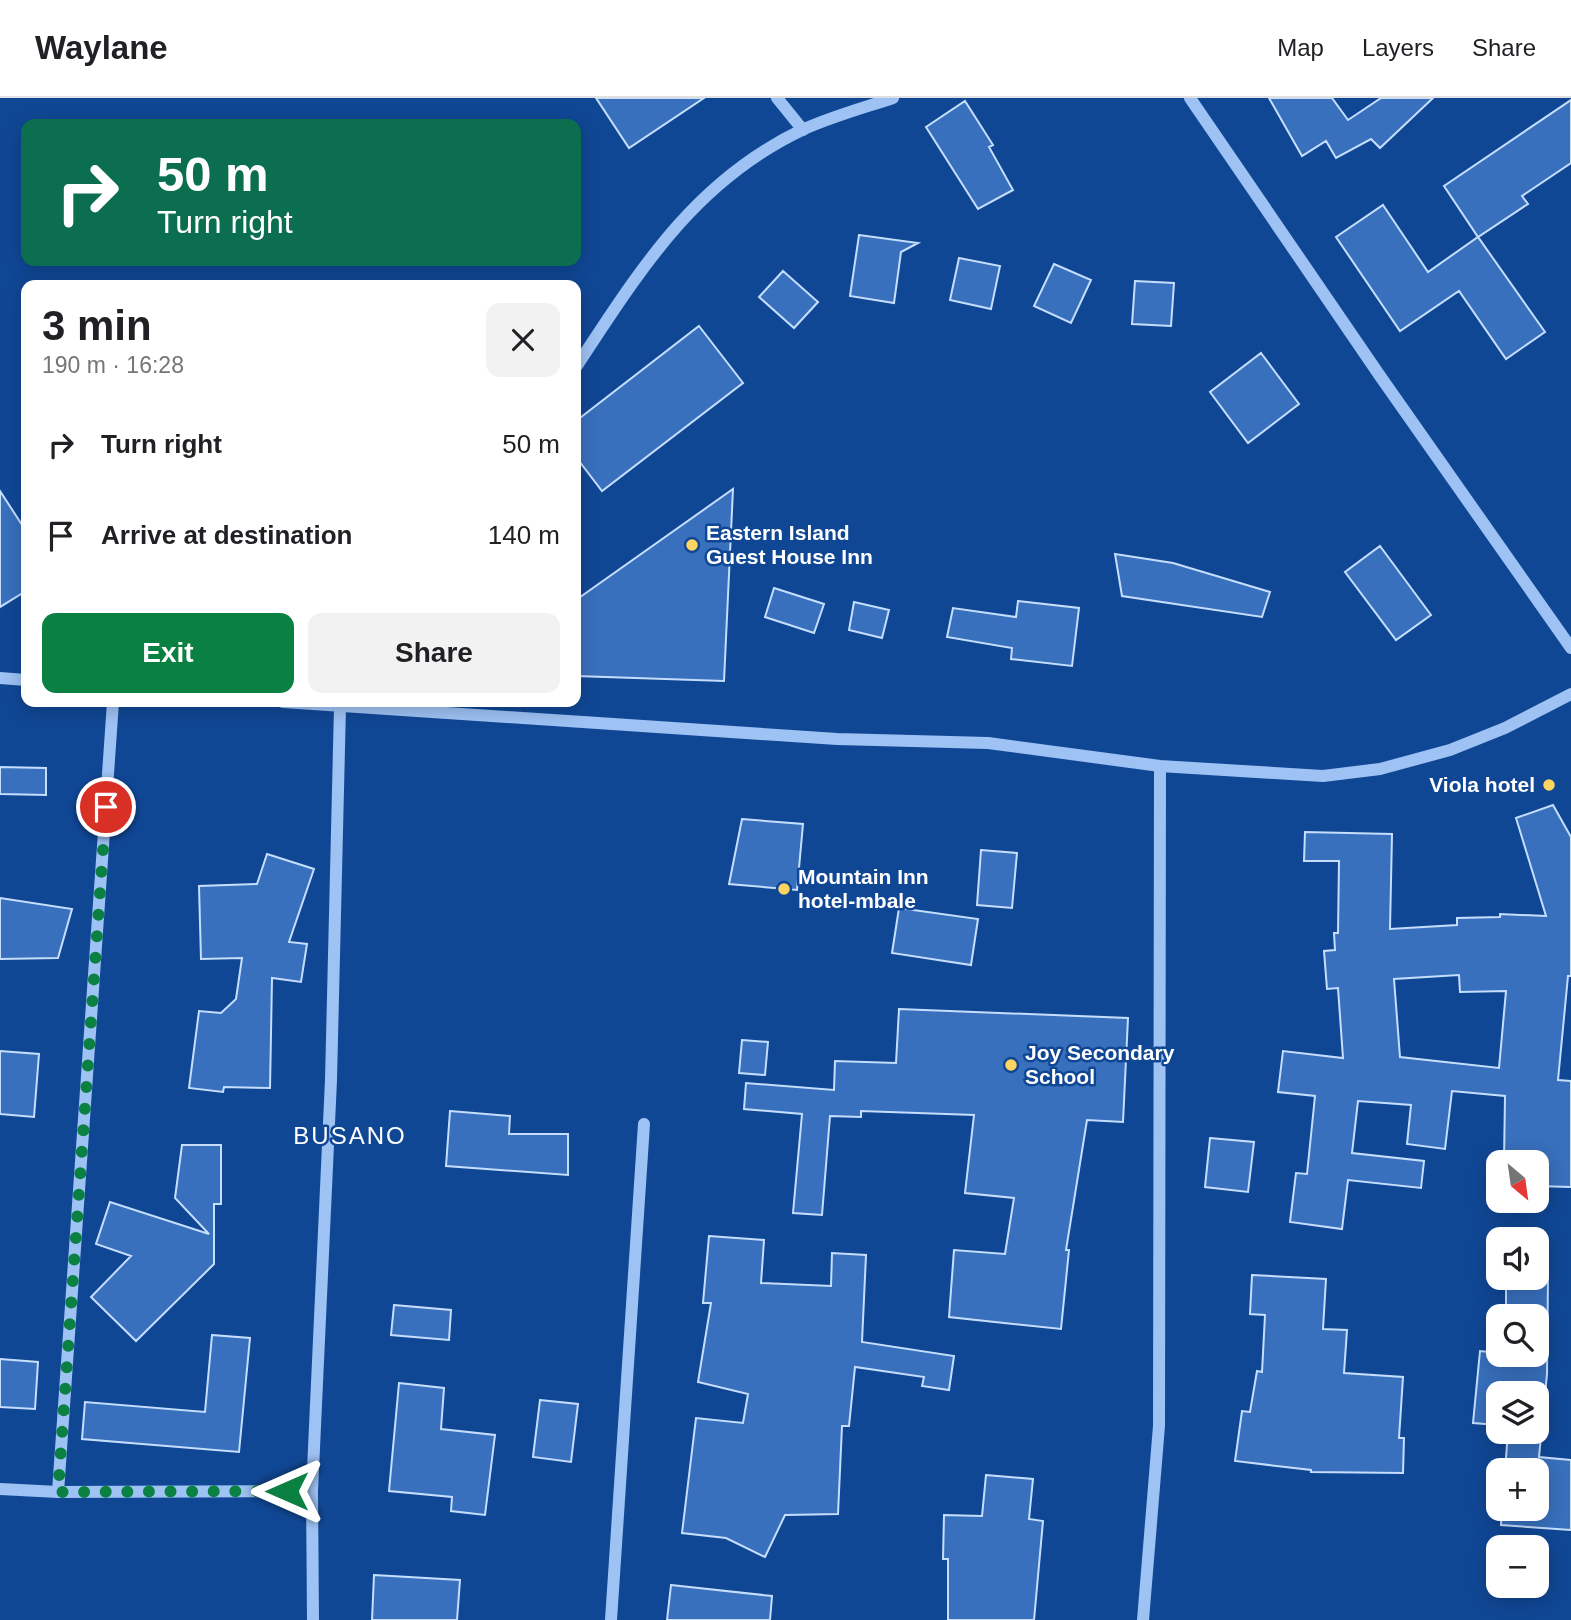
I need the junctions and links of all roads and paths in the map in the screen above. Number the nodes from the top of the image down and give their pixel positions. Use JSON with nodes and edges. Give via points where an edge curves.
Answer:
{"nodes":[{"id":1,"x":777,"y":98,"type":"edge"},
{"id":2,"x":892,"y":98,"type":"edge"},
{"id":3,"x":1190,"y":98,"type":"edge"},
{"id":4,"x":803,"y":130,"type":"junction"},
{"id":5,"x":581,"y":360,"type":"edge"},
{"id":6,"x":1571,"y":648,"type":"edge"},
{"id":7,"x":0,"y":678,"type":"edge"},
{"id":8,"x":21,"y":680,"type":"edge"},
{"id":9,"x":1571,"y":694,"type":"edge"},
{"id":10,"x":113,"y":707,"type":"edge"},
{"id":11,"x":342,"y":707,"type":"edge"},
{"id":12,"x":384,"y":707,"type":"edge"},
{"id":13,"x":1160,"y":766,"type":"junction"},
{"id":14,"x":644,"y":1125,"type":"dead end"},
{"id":15,"x":0,"y":1489,"type":"edge"},
{"id":16,"x":312,"y":1491,"type":"junction"},
{"id":17,"x":58,"y":1492,"type":"junction"},
{"id":18,"x":313,"y":1620,"type":"edge"},
{"id":19,"x":611,"y":1620,"type":"edge"},
{"id":20,"x":1143,"y":1620,"type":"edge"}],
"edges":[{"from":1,"to":4,"type":"street"},
{"from":2,"to":4,"type":"street"},
{"from":3,"to":6,"type":"street"},
{"from":4,"to":5,"type":"street","via":[[753,158],[660,243]]},
{"from":7,"to":8,"type":"street"},
{"from":9,"to":13,"type":"street","via":[[1450,750],[1380,769],[1323,776]]},
{"from":10,"to":17,"type":"street"},
{"from":11,"to":16,"type":"street"},
{"from":12,"to":13,"type":"street","via":[[837,739],[988,743]]},
{"from":13,"to":20,"type":"street","via":[[1159,1426]]},
{"from":14,"to":19,"type":"street"},
{"from":15,"to":17,"type":"street"},
{"from":16,"to":17,"type":"street"},
{"from":16,"to":18,"type":"street"}]}
